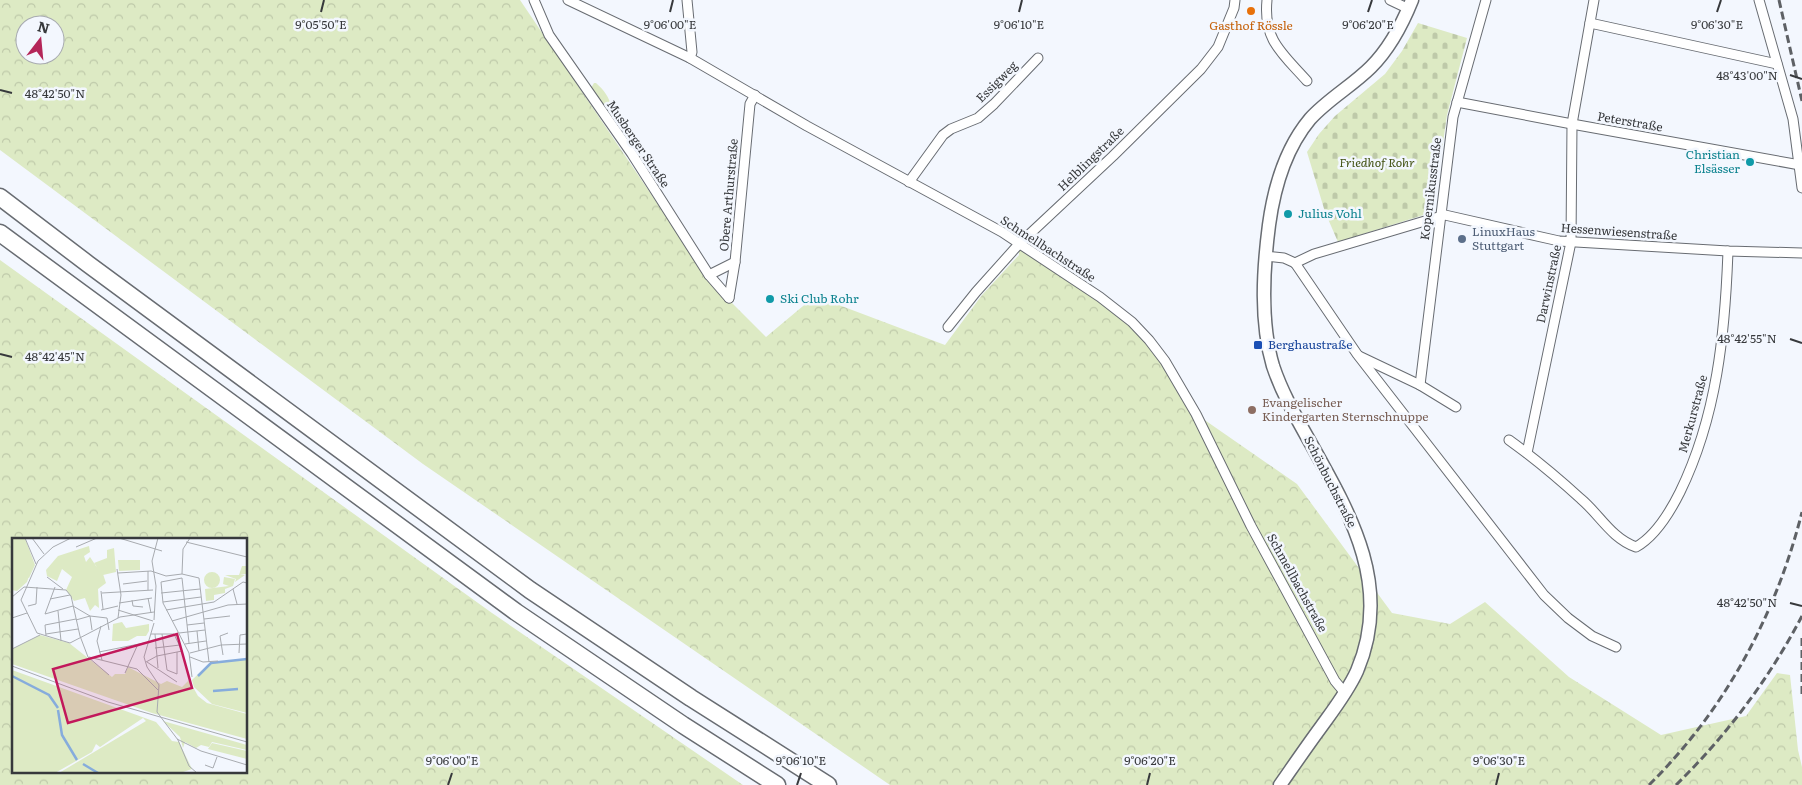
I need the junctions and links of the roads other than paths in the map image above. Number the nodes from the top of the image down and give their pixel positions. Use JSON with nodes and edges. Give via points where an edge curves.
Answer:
{"nodes":[{"id":1,"x":534,"y":0,"type":"edge"},
{"id":2,"x":568,"y":0,"type":"edge"},
{"id":3,"x":687,"y":0,"type":"edge"},
{"id":4,"x":1235,"y":0,"type":"edge"},
{"id":5,"x":1267,"y":0,"type":"edge"},
{"id":6,"x":1390,"y":0,"type":"edge"},
{"id":7,"x":1486,"y":0,"type":"edge"},
{"id":8,"x":1594,"y":0,"type":"edge"},
{"id":9,"x":1759,"y":0,"type":"edge"},
{"id":10,"x":1410,"y":4,"type":"edge"},
{"id":11,"x":1590,"y":23,"type":"junction"},
{"id":12,"x":690,"y":58,"type":"junction"},
{"id":13,"x":1038,"y":58,"type":"dead end"},
{"id":14,"x":1777,"y":64,"type":"junction"},
{"id":15,"x":1307,"y":81,"type":"dead end"},
{"id":16,"x":755,"y":95,"type":"junction"},
{"id":17,"x":1457,"y":102,"type":"junction"},
{"id":18,"x":1572,"y":124,"type":"junction"},
{"id":19,"x":1800,"y":165,"type":"junction"},
{"id":20,"x":909,"y":182,"type":"junction"},
{"id":21,"x":1802,"y":188,"type":"edge"},
{"id":22,"x":0,"y":197,"type":"edge"},
{"id":23,"x":1440,"y":216,"type":"junction"},
{"id":24,"x":0,"y":233,"type":"edge"},
{"id":25,"x":1571,"y":242,"type":"junction"},
{"id":26,"x":1019,"y":244,"type":"junction"},
{"id":27,"x":1728,"y":251,"type":"junction"},
{"id":28,"x":1802,"y":253,"type":"edge"},
{"id":29,"x":1266,"y":256,"type":"junction"},
{"id":30,"x":735,"y":262,"type":"junction"},
{"id":31,"x":1295,"y":263,"type":"junction"},
{"id":32,"x":709,"y":275,"type":"junction"},
{"id":33,"x":729,"y":298,"type":"joint"},
{"id":34,"x":948,"y":327,"type":"dead end"},
{"id":35,"x":1357,"y":354,"type":"junction"},
{"id":36,"x":1420,"y":385,"type":"junction"},
{"id":37,"x":1456,"y":406,"type":"dead end"},
{"id":38,"x":1509,"y":440,"type":"dead end"},
{"id":39,"x":1527,"y":453,"type":"junction"},
{"id":40,"x":1616,"y":647,"type":"dead end"},
{"id":41,"x":1345,"y":693,"type":"junction"},
{"id":42,"x":777,"y":785,"type":"edge"},
{"id":43,"x":828,"y":785,"type":"edge"},
{"id":44,"x":1280,"y":785,"type":"edge"}],
"edges":[{"from":1,"to":32,"type":"street","name":"Musberger Straße","via":[[549,35],[632,154]]},
{"from":2,"to":12,"type":"street","name":"Schmellbachstraße"},
{"from":3,"to":12,"type":"street"},
{"from":4,"to":26,"type":"street","name":"Helblingstraße","via":[[1218,47],[1201,69]]},
{"from":5,"to":15,"type":"street","via":[[1269,32],[1278,49]]},
{"from":6,"to":10,"type":"street"},
{"from":7,"to":17,"type":"street","name":"Kopernikusstraße"},
{"from":8,"to":11,"type":"street","name":"Darwinstraße"},
{"from":9,"to":14,"type":"street"},
{"from":10,"to":29,"type":"main road","name":"Schönbuchstraße","via":[[1398,32],[1385,51],[1370,69],[1310,119],[1286,157],[1277,183]]},
{"from":11,"to":14,"type":"street"},
{"from":11,"to":18,"type":"street","name":"Darwinstraße"},
{"from":12,"to":16,"type":"street","name":"Schmellbachstraße"},
{"from":13,"to":20,"type":"street","name":"Essigweg","via":[[978,118],[943,135]]},
{"from":14,"to":19,"type":"street","via":[[1793,120]]},
{"from":16,"to":20,"type":"street","name":"Schmellbachstraße"},
{"from":16,"to":30,"type":"street","name":"Obere Arthurstraße","via":[[750,104]]},
{"from":17,"to":18,"type":"street","name":"Peterstraße"},
{"from":17,"to":23,"type":"street","name":"Kopernikusstraße"},
{"from":18,"to":19,"type":"street","name":"Peterstraße"},
{"from":18,"to":25,"type":"street","name":"Darwinstraße"},
{"from":19,"to":21,"type":"street"},
{"from":20,"to":26,"type":"street","name":"Schmellbachstraße"},
{"from":22,"to":43,"type":"highway","via":[[530,590],[690,698]]},
{"from":23,"to":25,"type":"street","name":"Hessenwiesenstraße"},
{"from":23,"to":31,"type":"street","name":"Hessenwiesenstraße","via":[[1314,254]]},
{"from":23,"to":36,"type":"street","name":"Kopernikusstraße"},
{"from":24,"to":42,"type":"highway","via":[[516,612],[683,726]]},
{"from":25,"to":27,"type":"street","name":"Hessenwiesenstraße"},
{"from":25,"to":39,"type":"street","name":"Darwinstraße"},
{"from":26,"to":34,"type":"street","name":"Helblingstraße"},
{"from":26,"to":41,"type":"street","name":"Schmellbachstraße","via":[[1132,322],[1165,362],[1205,431],[1251,526],[1335,681]]},
{"from":27,"to":28,"type":"street","name":"Hessenwiesenstraße"},
{"from":27,"to":39,"type":"street","name":"Merkurstraße","via":[[1726,311],[1716,382],[1704,433],[1672,507],[1646,542],[1636,547],[1626,544],[1583,500]]},
{"from":29,"to":31,"type":"street"},
{"from":29,"to":41,"type":"main road","name":"Schönbuchstraße","via":[[1265,322],[1273,366],[1283,392],[1355,531],[1370,582],[1369,631],[1357,670]]},
{"from":30,"to":32,"type":"street"},
{"from":30,"to":33,"type":"street","name":"Obere Arthurstraße"},
{"from":31,"to":35,"type":"street"},
{"from":32,"to":33,"type":"street","name":"Musberger Straße"},
{"from":35,"to":36,"type":"street"},
{"from":35,"to":40,"type":"street","via":[[1544,595],[1592,636]]},
{"from":36,"to":37,"type":"street"},
{"from":38,"to":39,"type":"street","name":"Merkurstraße"},
{"from":41,"to":44,"type":"main road","name":"Schönbuchstraße"}]}
